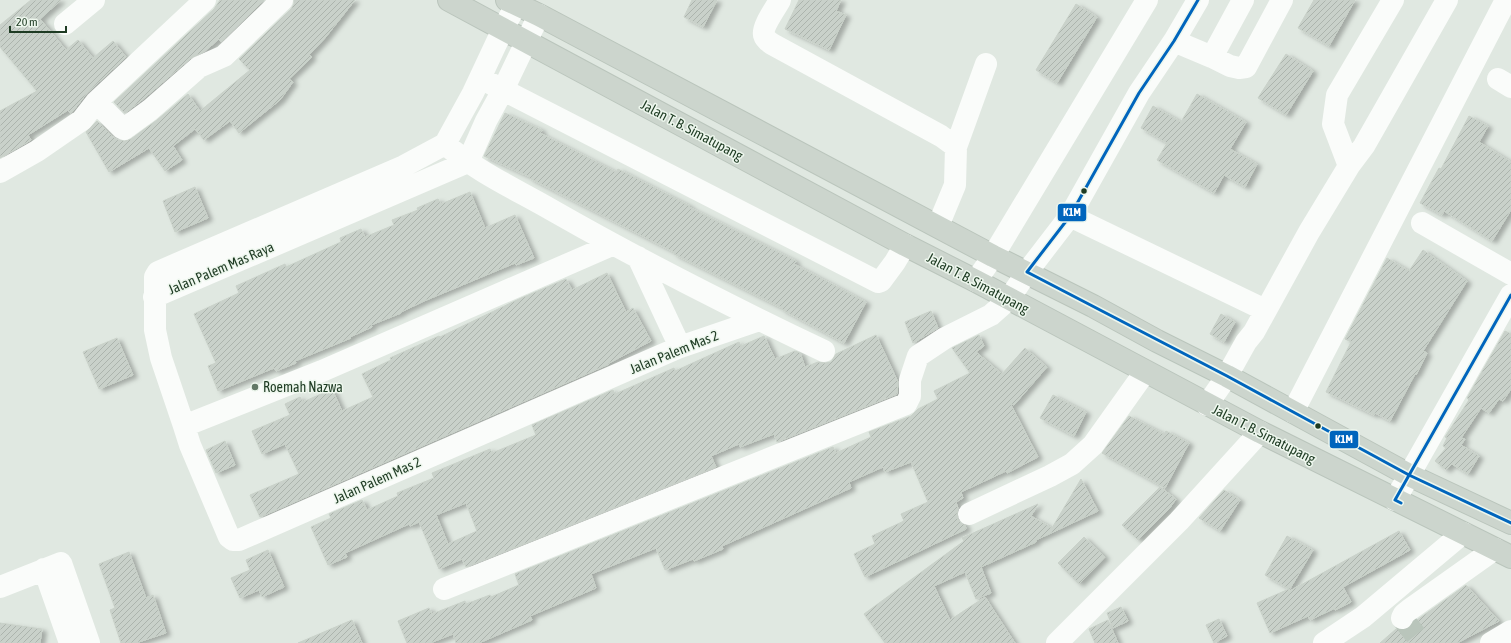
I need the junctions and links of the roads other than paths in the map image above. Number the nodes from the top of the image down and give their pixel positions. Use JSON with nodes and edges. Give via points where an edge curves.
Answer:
{"nodes":[{"id":1,"x":94,"y":0,"type":"edge"},
{"id":2,"x":205,"y":0,"type":"edge"},
{"id":3,"x":282,"y":0,"type":"edge"},
{"id":4,"x":449,"y":0,"type":"edge"},
{"id":5,"x":780,"y":0,"type":"edge"},
{"id":6,"x":1147,"y":0,"type":"edge"},
{"id":7,"x":1198,"y":0,"type":"edge"},
{"id":8,"x":1243,"y":0,"type":"edge"},
{"id":9,"x":1282,"y":0,"type":"edge"},
{"id":10,"x":1393,"y":0,"type":"edge"},
{"id":11,"x":1447,"y":0,"type":"edge"},
{"id":12,"x":1506,"y":0,"type":"edge"},
{"id":13,"x":512,"y":2,"type":"edge"},
{"id":14,"x":539,"y":15,"type":"junction"},
{"id":15,"x":65,"y":24,"type":"dead end"},
{"id":16,"x":503,"y":29,"type":"junction"},
{"id":17,"x":526,"y":41,"type":"junction"},
{"id":18,"x":1174,"y":41,"type":"junction"},
{"id":19,"x":1212,"y":57,"type":"junction"},
{"id":20,"x":986,"y":64,"type":"dead end"},
{"id":21,"x":480,"y":78,"type":"junction"},
{"id":22,"x":503,"y":90,"type":"junction"},
{"id":23,"x":96,"y":102,"type":"junction"},
{"id":24,"x":445,"y":144,"type":"junction"},
{"id":25,"x":956,"y":147,"type":"junction"},
{"id":26,"x":468,"y":162,"type":"junction"},
{"id":27,"x":1349,"y":166,"type":"junction"},
{"id":28,"x":0,"y":172,"type":"edge"},
{"id":29,"x":1070,"y":216,"type":"junction"},
{"id":30,"x":1422,"y":223,"type":"dead end"},
{"id":31,"x":938,"y":226,"type":"junction"},
{"id":32,"x":612,"y":245,"type":"junction"},
{"id":33,"x":905,"y":245,"type":"junction"},
{"id":34,"x":993,"y":256,"type":"junction"},
{"id":35,"x":638,"y":257,"type":"junction"},
{"id":36,"x":1027,"y":272,"type":"junction"},
{"id":37,"x":1511,"y":274,"type":"edge"},
{"id":38,"x":976,"y":281,"type":"junction"},
{"id":39,"x":1511,"y":295,"type":"edge"},
{"id":40,"x":154,"y":297,"type":"junction"},
{"id":41,"x":1009,"y":299,"type":"junction"},
{"id":42,"x":1265,"y":310,"type":"junction"},
{"id":43,"x":759,"y":320,"type":"junction"},
{"id":44,"x":680,"y":347,"type":"junction"},
{"id":45,"x":824,"y":351,"type":"dead end"},
{"id":46,"x":1145,"y":372,"type":"junction"},
{"id":47,"x":1227,"y":376,"type":"junction"},
{"id":48,"x":1207,"y":405,"type":"junction"},
{"id":49,"x":1293,"y":412,"type":"junction"},
{"id":50,"x":184,"y":426,"type":"junction"},
{"id":51,"x":1260,"y":432,"type":"junction"},
{"id":52,"x":1409,"y":475,"type":"junction"},
{"id":53,"x":1396,"y":500,"type":"junction"},
{"id":54,"x":969,"y":514,"type":"dead end"},
{"id":55,"x":1511,"y":523,"type":"edge"},
{"id":56,"x":1463,"y":533,"type":"junction"},
{"id":57,"x":1503,"y":553,"type":"edge"},
{"id":58,"x":44,"y":569,"type":"junction"},
{"id":59,"x":0,"y":587,"type":"edge"},
{"id":60,"x":444,"y":589,"type":"dead end"},
{"id":61,"x":1402,"y":618,"type":"dead end"},
{"id":62,"x":1511,"y":631,"type":"edge"},
{"id":63,"x":70,"y":643,"type":"edge"},
{"id":64,"x":89,"y":643,"type":"edge"},
{"id":65,"x":1057,"y":643,"type":"edge"},
{"id":66,"x":1324,"y":643,"type":"edge"},
{"id":67,"x":1491,"y":643,"type":"edge"}],
"edges":[{"from":1,"to":15,"type":"street"},
{"from":2,"to":23,"type":"street"},
{"from":3,"to":23,"type":"street","via":[[224,56],[199,67],[150,110],[124,128]]},
{"from":4,"to":16,"type":"main road","name":"Jalan T. B. Simatupang"},
{"from":5,"to":25,"type":"street","via":[[764,29],[767,40],[941,136]]},
{"from":6,"to":34,"type":"street"},
{"from":7,"to":18,"type":"street"},
{"from":8,"to":19,"type":"street"},
{"from":9,"to":19,"type":"street","via":[[1246,67],[1230,66]]},
{"from":10,"to":27,"type":"street","via":[[1338,95],[1333,124]]},
{"from":11,"to":27,"type":"street","via":[[1364,146]]},
{"from":12,"to":49,"type":"street"},
{"from":13,"to":14,"type":"main road"},
{"from":13,"to":16,"type":"street"},
{"from":14,"to":17,"type":"street"},
{"from":14,"to":31,"type":"main road"},
{"from":16,"to":17,"type":"main road","name":"Jalan T. B. Simatupang"},
{"from":16,"to":21,"type":"street"},
{"from":17,"to":22,"type":"street"},
{"from":17,"to":33,"type":"main road","name":"Jalan T. B. Simatupang"},
{"from":18,"to":19,"type":"street"},
{"from":18,"to":29,"type":"street","via":[[1139,93]]},
{"from":20,"to":25,"type":"street"},
{"from":21,"to":22,"type":"street"},
{"from":21,"to":24,"type":"street"},
{"from":22,"to":26,"type":"street"},
{"from":22,"to":33,"type":"street","via":[[878,282]]},
{"from":23,"to":28,"type":"street","via":[[82,120],[38,151]]},
{"from":24,"to":26,"type":"street"},
{"from":24,"to":40,"type":"street","name":"Jalan Palem Mas Raya","via":[[404,166],[158,272],[155,277]]},
{"from":25,"to":31,"type":"street","via":[[955,185]]},
{"from":26,"to":32,"type":"street"},
{"from":26,"to":40,"type":"street","name":"Jalan Palem Mas Raya"},
{"from":27,"to":42,"type":"street"},
{"from":29,"to":36,"type":"street"},
{"from":29,"to":42,"type":"street"},
{"from":30,"to":37,"type":"street"},
{"from":31,"to":34,"type":"main road"},
{"from":32,"to":35,"type":"street"},
{"from":32,"to":50,"type":"street","via":[[322,371]]},
{"from":33,"to":38,"type":"main road","name":"Jalan T. B. Simatupang"},
{"from":34,"to":36,"type":"main road"},
{"from":34,"to":38,"type":"street"},
{"from":35,"to":43,"type":"street"},
{"from":35,"to":44,"type":"street"},
{"from":36,"to":41,"type":"street"},
{"from":36,"to":47,"type":"main road"},
{"from":38,"to":41,"type":"main road","name":"Jalan T. B. Simatupang"},
{"from":39,"to":52,"type":"street"},
{"from":40,"to":50,"type":"street","name":"Jalan Palem Mas 2","via":[[155,330],[161,358]]},
{"from":41,"to":46,"type":"main road","name":"Jalan T. B. Simatupang"},
{"from":41,"to":60,"type":"street","via":[[991,315],[945,338],[918,356],[906,404]]},
{"from":42,"to":47,"type":"street"},
{"from":43,"to":44,"type":"street","name":"Jalan Palem Mas 2"},
{"from":43,"to":45,"type":"street"},
{"from":44,"to":50,"type":"street","name":"Jalan Palem Mas 2","via":[[239,540],[229,538]]},
{"from":46,"to":48,"type":"main road","name":"Jalan T. B. Simatupang"},
{"from":46,"to":54,"type":"street","via":[[1093,445],[1072,464]]},
{"from":47,"to":48,"type":"street"},
{"from":47,"to":49,"type":"main road"},
{"from":48,"to":51,"type":"main road","name":"Jalan T. B. Simatupang"},
{"from":49,"to":52,"type":"main road"},
{"from":51,"to":53,"type":"main road","name":"Jalan T. B. Simatupang"},
{"from":51,"to":65,"type":"street","via":[[1179,521]]},
{"from":52,"to":53,"type":"street"},
{"from":52,"to":55,"type":"main road"},
{"from":53,"to":56,"type":"main road","name":"Jalan T. B. Simatupang"},
{"from":56,"to":57,"type":"main road","name":"Jalan T. B. Simatupang"},
{"from":56,"to":66,"type":"street","via":[[1363,618]]},
{"from":57,"to":61,"type":"street","via":[[1409,610]]},
{"from":58,"to":59,"type":"street"},
{"from":58,"to":63,"type":"street"},
{"from":58,"to":64,"type":"street","via":[[61,564]]},
{"from":62,"to":67,"type":"street"}]}
